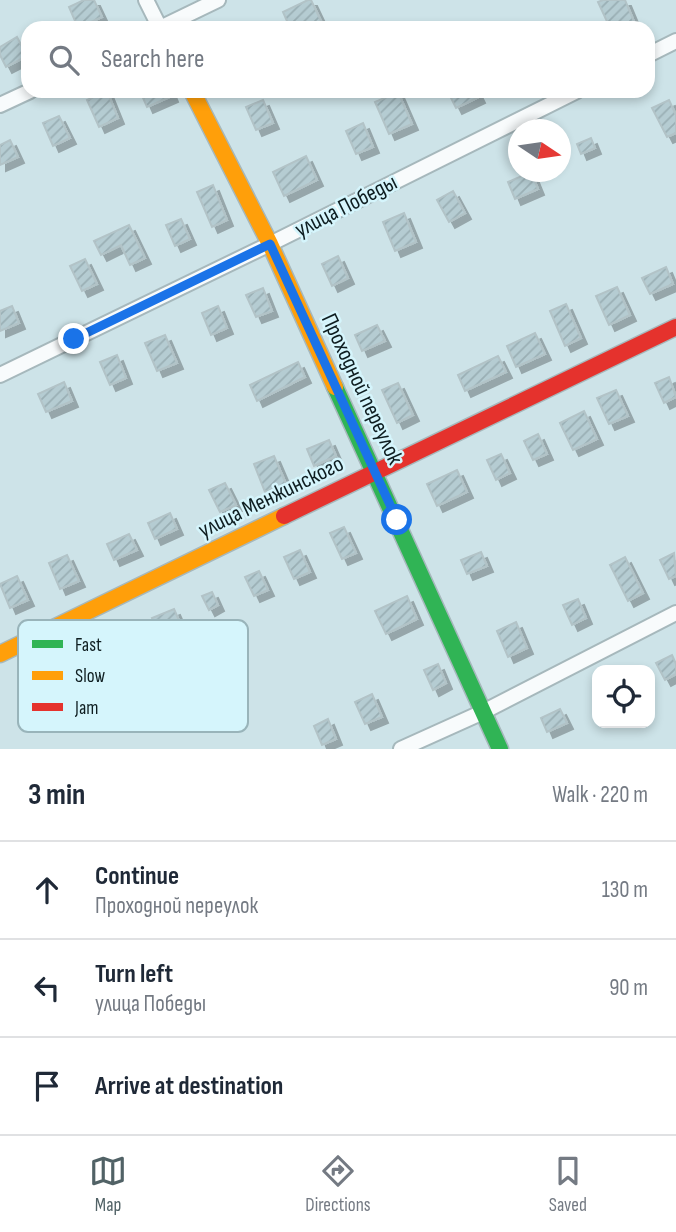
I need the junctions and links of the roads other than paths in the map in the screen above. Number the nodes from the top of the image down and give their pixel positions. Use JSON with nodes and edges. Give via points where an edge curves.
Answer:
{"nodes":[{"id":1,"x":146,"y":0,"type":"edge"},
{"id":2,"x":218,"y":0,"type":"edge"},
{"id":3,"x":156,"y":21,"type":"edge"},
{"id":4,"x":174,"y":21,"type":"edge"},
{"id":5,"x":676,"y":41,"type":"edge"},
{"id":6,"x":655,"y":52,"type":"edge"},
{"id":7,"x":21,"y":95,"type":"edge"},
{"id":8,"x":196,"y":98,"type":"edge"},
{"id":9,"x":563,"y":98,"type":"edge"},
{"id":10,"x":0,"y":105,"type":"edge"},
{"id":11,"x":270,"y":244,"type":"junction"},
{"id":12,"x":676,"y":327,"type":"edge"},
{"id":13,"x":0,"y":375,"type":"edge"},
{"id":14,"x":375,"y":472,"type":"junction"},
{"id":15,"x":676,"y":613,"type":"edge"},
{"id":16,"x":70,"y":620,"type":"edge"},
{"id":17,"x":18,"y":645,"type":"edge"},
{"id":18,"x":0,"y":654,"type":"edge"},
{"id":19,"x":482,"y":712,"type":"junction"},
{"id":20,"x":401,"y":749,"type":"edge"},
{"id":21,"x":500,"y":749,"type":"edge"}],
"edges":[{"from":1,"to":3,"type":"street"},
{"from":2,"to":4,"type":"street"},
{"from":5,"to":6,"type":"street"},
{"from":7,"to":10,"type":"street"},
{"from":8,"to":11,"type":"street","name":"Проходной переулок"},
{"from":9,"to":11,"type":"street","name":"улица Победы"},
{"from":11,"to":13,"type":"street","name":"улица Победы"},
{"from":11,"to":14,"type":"street","name":"Проходной переулок"},
{"from":12,"to":14,"type":"street","name":"улица Менжинского"},
{"from":14,"to":16,"type":"street","name":"улица Менжинского"},
{"from":14,"to":19,"type":"street","name":"Проходной переулок"},
{"from":15,"to":19,"type":"street"},
{"from":17,"to":18,"type":"street","name":"улица Менжинского"},
{"from":19,"to":20,"type":"street"},
{"from":19,"to":21,"type":"street","name":"Проходной переулок"}]}
